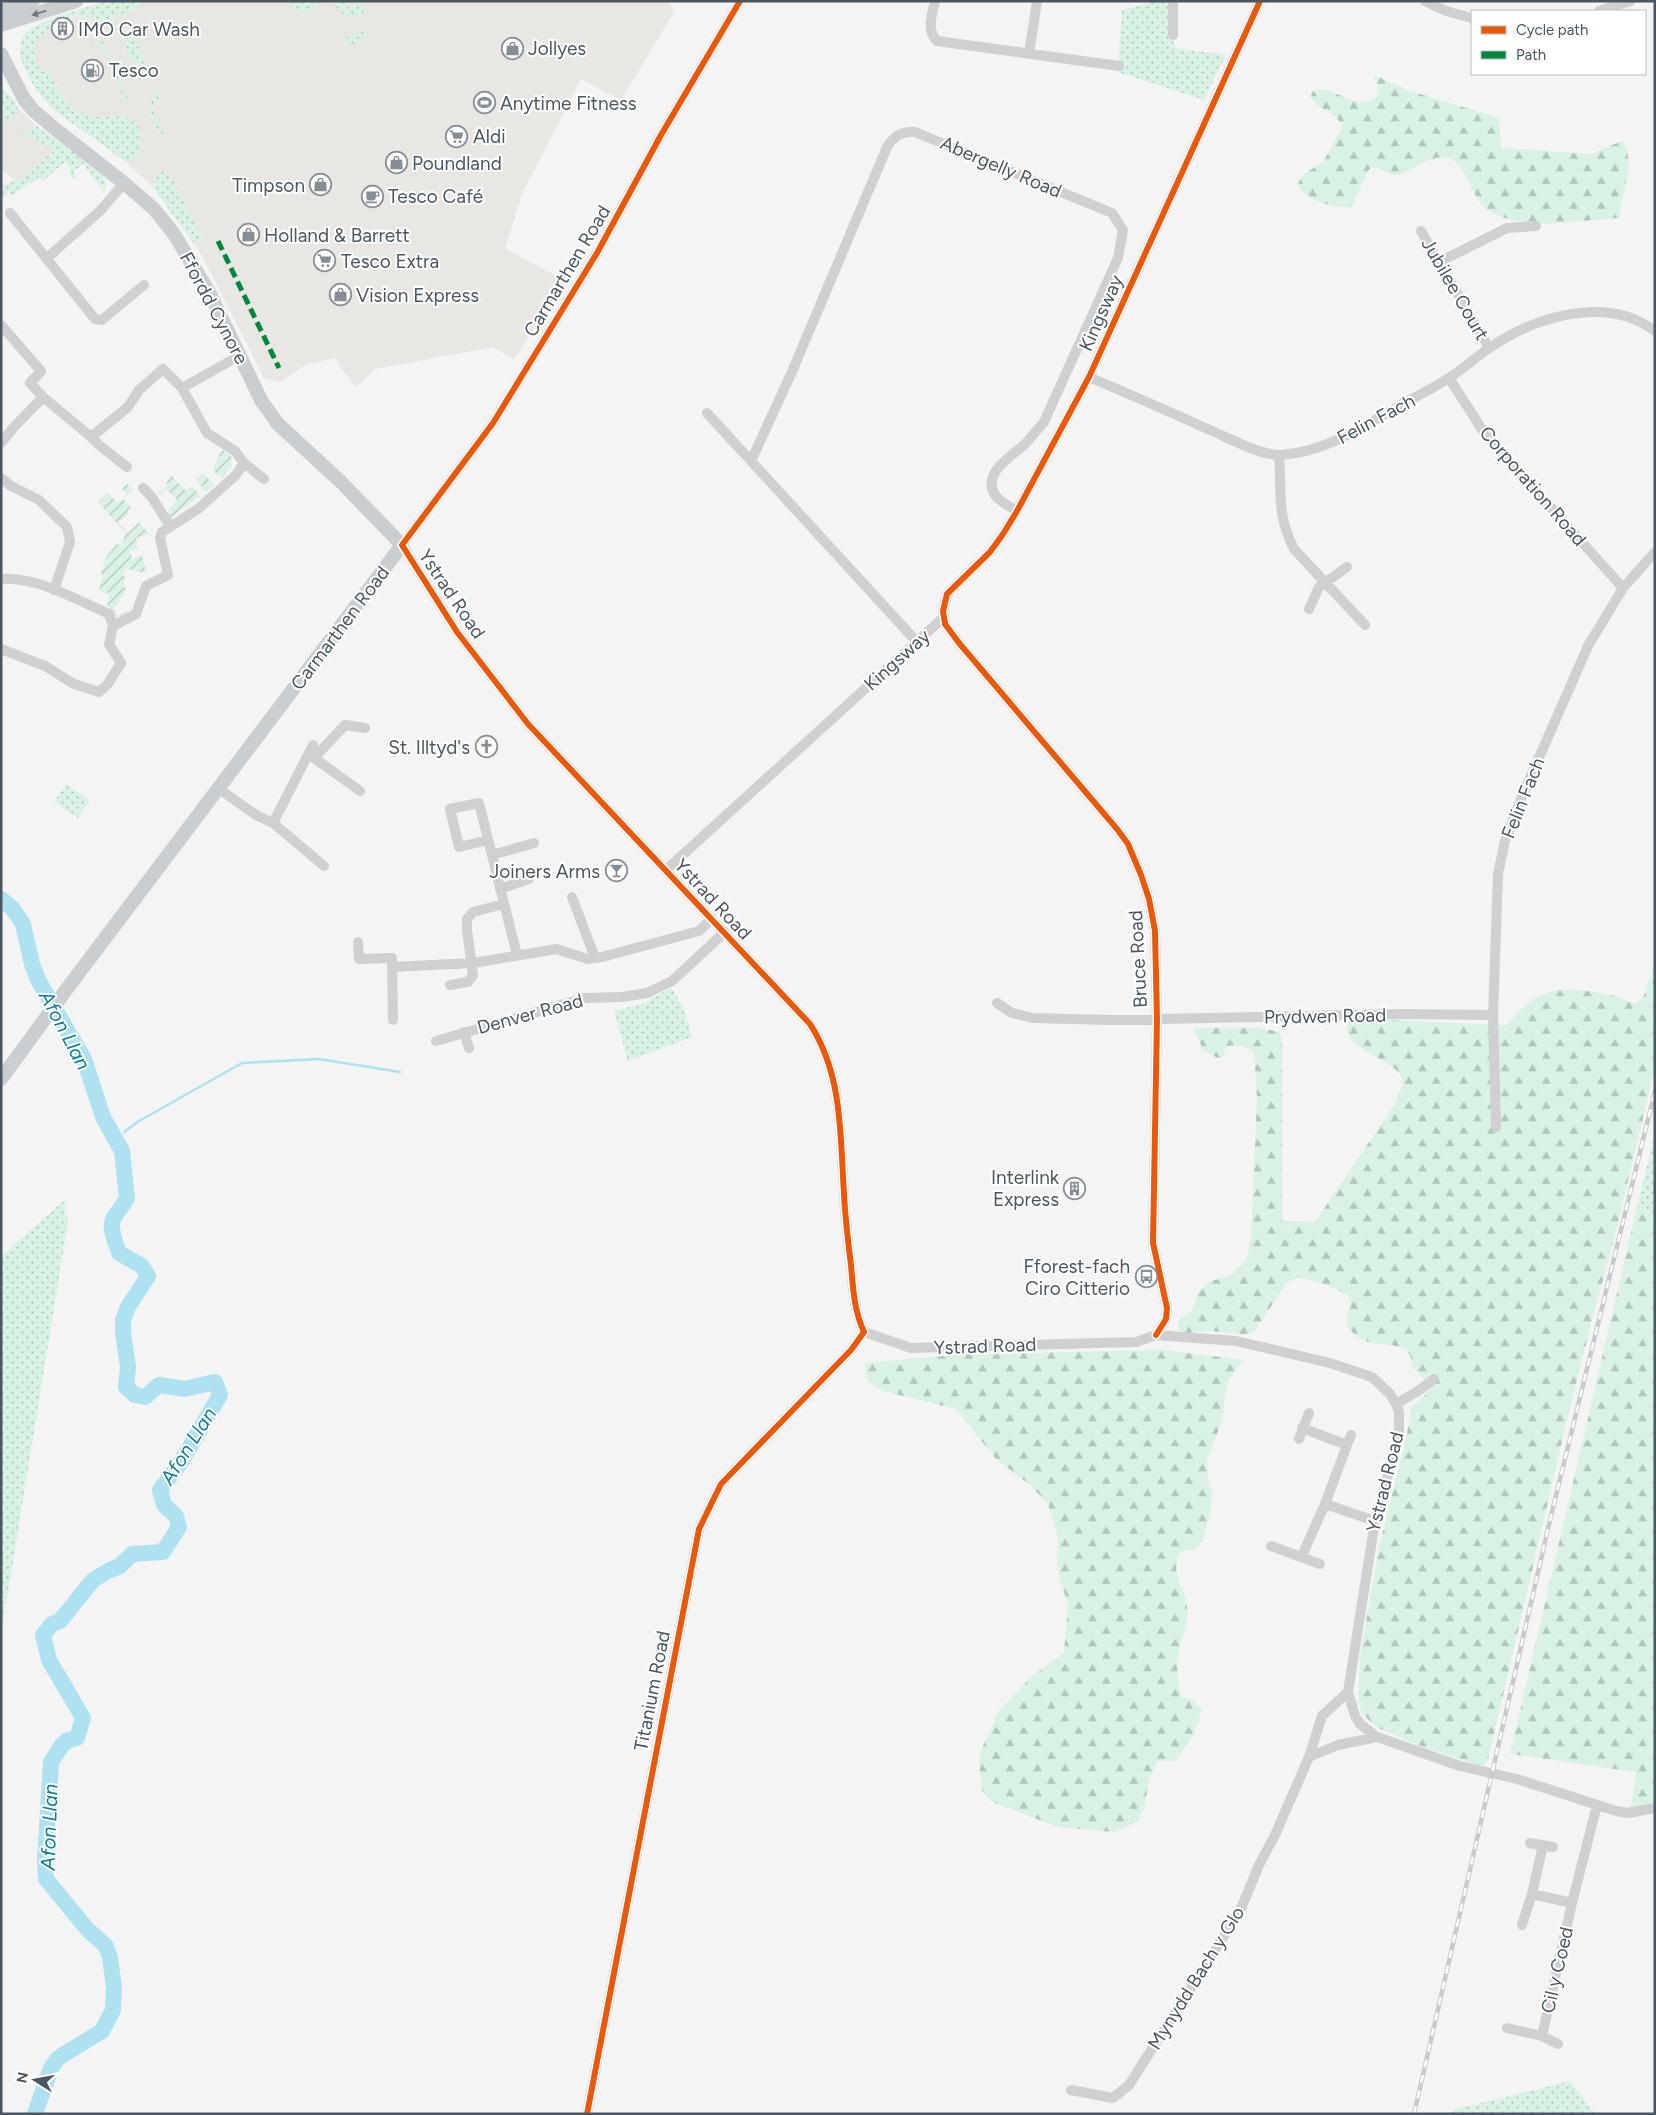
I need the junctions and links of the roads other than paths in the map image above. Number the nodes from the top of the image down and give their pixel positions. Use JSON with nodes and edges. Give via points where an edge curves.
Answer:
{"nodes":[{"id":1,"x":33,"y":1,"type":"edge"},
{"id":2,"x":76,"y":1,"type":"edge"},
{"id":3,"x":740,"y":1,"type":"edge"},
{"id":4,"x":935,"y":1,"type":"edge"},
{"id":5,"x":1037,"y":1,"type":"edge"},
{"id":6,"x":1173,"y":1,"type":"edge"},
{"id":7,"x":1260,"y":1,"type":"edge"},
{"id":8,"x":1425,"y":1,"type":"edge"},
{"id":9,"x":1630,"y":1,"type":"edge"},
{"id":10,"x":1,"y":10,"type":"edge"},
{"id":11,"x":1601,"y":10,"type":"edge"},
{"id":12,"x":1471,"y":18,"type":"edge"},
{"id":13,"x":1,"y":25,"type":"edge"},
{"id":14,"x":1173,"y":35,"type":"dead end"},
{"id":15,"x":1,"y":54,"type":"edge"},
{"id":16,"x":1029,"y":54,"type":"junction"},
{"id":17,"x":1119,"y":66,"type":"dead end"},
{"id":18,"x":1,"y":79,"type":"edge"},
{"id":19,"x":24,"y":99,"type":"junction"},
{"id":20,"x":124,"y":183,"type":"junction"},
{"id":21,"x":10,"y":213,"type":"dead end"},
{"id":22,"x":1536,"y":226,"type":"dead end"},
{"id":23,"x":1421,"y":231,"type":"dead end"},
{"id":24,"x":47,"y":258,"type":"junction"},
{"id":25,"x":1439,"y":262,"type":"junction"},
{"id":26,"x":144,"y":285,"type":"dead end"},
{"id":27,"x":1,"y":325,"type":"edge"},
{"id":28,"x":1655,"y":331,"type":"edge"},
{"id":29,"x":1489,"y":348,"type":"junction"},
{"id":30,"x":239,"y":356,"type":"junction"},
{"id":31,"x":1088,"y":377,"type":"junction"},
{"id":32,"x":1449,"y":378,"type":"junction"},
{"id":33,"x":182,"y":388,"type":"junction"},
{"id":34,"x":43,"y":398,"type":"junction"},
{"id":35,"x":707,"y":413,"type":"dead end"},
{"id":36,"x":91,"y":437,"type":"junction"},
{"id":37,"x":1,"y":444,"type":"edge"},
{"id":38,"x":1279,"y":455,"type":"junction"},
{"id":39,"x":751,"y":461,"type":"junction"},
{"id":40,"x":244,"y":464,"type":"junction"},
{"id":41,"x":127,"y":467,"type":"dead end"},
{"id":42,"x":264,"y":479,"type":"dead end"},
{"id":43,"x":2,"y":480,"type":"edge"},
{"id":44,"x":143,"y":488,"type":"dead end"},
{"id":45,"x":1017,"y":512,"type":"junction"},
{"id":46,"x":170,"y":526,"type":"junction"},
{"id":47,"x":402,"y":545,"type":"junction"},
{"id":48,"x":1655,"y":552,"type":"edge"},
{"id":49,"x":1347,"y":567,"type":"dead end"},
{"id":50,"x":1,"y":579,"type":"edge"},
{"id":51,"x":1326,"y":582,"type":"junction"},
{"id":52,"x":1623,"y":588,"type":"junction"},
{"id":53,"x":54,"y":590,"type":"junction"},
{"id":54,"x":1309,"y":609,"type":"dead end"},
{"id":55,"x":944,"y":618,"type":"junction"},
{"id":56,"x":1365,"y":625,"type":"dead end"},
{"id":57,"x":113,"y":626,"type":"junction"},
{"id":58,"x":916,"y":642,"type":"junction"},
{"id":59,"x":1,"y":649,"type":"edge"},
{"id":60,"x":366,"y":728,"type":"dead end"},
{"id":61,"x":312,"y":752,"type":"junction"},
{"id":62,"x":219,"y":789,"type":"junction"},
{"id":63,"x":360,"y":791,"type":"dead end"},
{"id":64,"x":273,"y":823,"type":"junction"},
{"id":65,"x":488,"y":840,"type":"junction"},
{"id":66,"x":534,"y":843,"type":"dead end"},
{"id":67,"x":492,"y":855,"type":"junction"},
{"id":68,"x":324,"y":866,"type":"dead end"},
{"id":69,"x":666,"y":870,"type":"junction"},
{"id":70,"x":529,"y":879,"type":"dead end"},
{"id":71,"x":500,"y":889,"type":"junction"},
{"id":72,"x":572,"y":897,"type":"dead end"},
{"id":73,"x":504,"y":904,"type":"junction"},
{"id":74,"x":712,"y":919,"type":"junction"},
{"id":75,"x":725,"y":932,"type":"junction"},
{"id":76,"x":358,"y":942,"type":"dead end"},
{"id":77,"x":517,"y":955,"type":"junction"},
{"id":78,"x":595,"y":958,"type":"junction"},
{"id":79,"x":473,"y":963,"type":"junction"},
{"id":80,"x":392,"y":967,"type":"junction"},
{"id":81,"x":450,"y":985,"type":"dead end"},
{"id":82,"x":997,"y":1003,"type":"dead end"},
{"id":83,"x":1493,"y":1015,"type":"junction"},
{"id":84,"x":1157,"y":1019,"type":"junction"},
{"id":85,"x":393,"y":1020,"type":"dead end"},
{"id":86,"x":464,"y":1032,"type":"junction"},
{"id":87,"x":436,"y":1042,"type":"dead end"},
{"id":88,"x":469,"y":1048,"type":"dead end"},
{"id":89,"x":1,"y":1080,"type":"edge"},
{"id":90,"x":1496,"y":1127,"type":"dead end"},
{"id":91,"x":864,"y":1332,"type":"junction"},
{"id":92,"x":1156,"y":1335,"type":"junction"},
{"id":93,"x":1434,"y":1379,"type":"dead end"},
{"id":94,"x":1396,"y":1404,"type":"junction"},
{"id":95,"x":1309,"y":1413,"type":"dead end"},
{"id":96,"x":1302,"y":1428,"type":"junction"},
{"id":97,"x":1350,"y":1435,"type":"dead end"},
{"id":98,"x":1299,"y":1439,"type":"dead end"},
{"id":99,"x":1347,"y":1445,"type":"junction"},
{"id":100,"x":1325,"y":1504,"type":"junction"},
{"id":101,"x":1375,"y":1522,"type":"junction"},
{"id":102,"x":1271,"y":1546,"type":"dead end"},
{"id":103,"x":1302,"y":1556,"type":"junction"},
{"id":104,"x":1320,"y":1564,"type":"dead end"},
{"id":105,"x":1348,"y":1692,"type":"junction"},
{"id":106,"x":1377,"y":1737,"type":"junction"},
{"id":107,"x":1310,"y":1757,"type":"junction"},
{"id":108,"x":1597,"y":1805,"type":"junction"},
{"id":109,"x":1655,"y":1808,"type":"edge"},
{"id":110,"x":1530,"y":1843,"type":"dead end"},
{"id":111,"x":1532,"y":1894,"type":"junction"},
{"id":112,"x":1572,"y":1903,"type":"junction"},
{"id":113,"x":1522,"y":1925,"type":"dead end"},
{"id":114,"x":1507,"y":2028,"type":"dead end"},
{"id":115,"x":1542,"y":2036,"type":"junction"},
{"id":116,"x":1558,"y":2044,"type":"dead end"},
{"id":117,"x":1071,"y":2090,"type":"dead end"},
{"id":118,"x":587,"y":2114,"type":"edge"}],
"edges":[{"from":1,"to":10,"type":"main road"},
{"from":2,"to":13,"type":"main road","one_way":true},
{"from":3,"to":47,"type":"street","name":"Carmarthen Road","via":[[661,135],[597,253],[493,423]]},
{"from":4,"to":16,"type":"street","via":[[930,29],[936,41]]},
{"from":5,"to":16,"type":"street"},
{"from":6,"to":14,"type":"street"},
{"from":7,"to":31,"type":"street","name":"Kingsway"},
{"from":8,"to":12,"type":"street"},
{"from":9,"to":11,"type":"street"},
{"from":15,"to":19,"type":"main road","name":"Ffordd Cynore"},
{"from":16,"to":17,"type":"street"},
{"from":18,"to":19,"type":"main road"},
{"from":19,"to":20,"type":"main road","name":"Ffordd Cynore","via":[[54,128]]},
{"from":20,"to":24,"type":"street","via":[[100,211]]},
{"from":20,"to":30,"type":"main road","name":"Ffordd Cynore","via":[[154,209],[174,234],[210,292]]},
{"from":21,"to":24,"type":"street"},
{"from":22,"to":25,"type":"street","via":[[1507,228]]},
{"from":23,"to":25,"type":"street","name":"Jubilee Court"},
{"from":24,"to":26,"type":"street","via":[[95,319],[102,320]]},
{"from":25,"to":29,"type":"street","name":"Jubilee Court"},
{"from":27,"to":34,"type":"street","via":[[41,371],[30,383]]},
{"from":28,"to":29,"type":"street","name":"Felin Fach","via":[[1638,322],[1592,312],[1540,322]]},
{"from":29,"to":32,"type":"street","name":"Felin Fach"},
{"from":30,"to":33,"type":"street"},
{"from":30,"to":47,"type":"main road","name":"Ffordd Cynore","via":[[261,400],[278,424]]},
{"from":31,"to":38,"type":"street","name":"Felin Fach","via":[[1245,445]]},
{"from":31,"to":45,"type":"street","name":"Kingsway"},
{"from":32,"to":38,"type":"street","name":"Felin Fach","via":[[1342,439],[1302,452]]},
{"from":32,"to":52,"type":"street","name":"Corporation Road","via":[[1485,434]]},
{"from":33,"to":36,"type":"street","via":[[163,369],[139,390],[128,407]]},
{"from":33,"to":40,"type":"street","via":[[207,433],[235,451]]},
{"from":34,"to":36,"type":"street"},
{"from":34,"to":37,"type":"street"},
{"from":35,"to":39,"type":"street"},
{"from":36,"to":41,"type":"street"},
{"from":38,"to":51,"type":"street","via":[[1280,512],[1287,536],[1294,549]]},
{"from":39,"to":45,"type":"street","name":"Abergelly Road","via":[[887,147],[902,132],[915,132],[1112,213],[1123,230],[1118,258],[1044,422],[996,469],[992,479],[996,496]]},
{"from":39,"to":58,"type":"street"},
{"from":40,"to":42,"type":"street"},
{"from":40,"to":46,"type":"street","via":[[198,509]]},
{"from":43,"to":53,"type":"street","via":[[39,500],[67,527],[70,542]]},
{"from":44,"to":46,"type":"street"},
{"from":45,"to":55,"type":"street","name":"Kingsway","via":[[990,552],[947,594]]},
{"from":46,"to":57,"type":"street","via":[[160,538],[168,575],[146,586],[136,614]]},
{"from":47,"to":62,"type":"main road","name":"Carmarthen Road"},
{"from":47,"to":69,"type":"street","name":"Ystrad Road","via":[[457,632],[528,724]]},
{"from":48,"to":52,"type":"street","name":"Felin Fach"},
{"from":49,"to":51,"type":"street"},
{"from":50,"to":53,"type":"street","via":[[15,578]]},
{"from":51,"to":54,"type":"street","via":[[1316,592]]},
{"from":51,"to":56,"type":"street"},
{"from":52,"to":83,"type":"street","name":"Felin Fach","via":[[1580,665],[1505,841],[1498,874]]},
{"from":53,"to":57,"type":"street","via":[[109,614]]},
{"from":55,"to":58,"type":"street","name":"Kingsway"},
{"from":55,"to":84,"type":"street","name":"Bruce Road","via":[[959,643],[1128,844],[1154,921]]},
{"from":57,"to":59,"type":"street","via":[[109,644],[121,663],[99,692],[74,684],[45,666]]},
{"from":58,"to":69,"type":"street","name":"Kingsway"},
{"from":60,"to":61,"type":"street","via":[[345,725]]},
{"from":61,"to":63,"type":"street"},
{"from":61,"to":64,"type":"street"},
{"from":62,"to":64,"type":"street"},
{"from":62,"to":89,"type":"main road","name":"Carmarthen Road"},
{"from":64,"to":68,"type":"street"},
{"from":65,"to":65,"type":"street","via":[[459,847],[450,810],[479,803]]},
{"from":65,"to":67,"type":"street"},
{"from":66,"to":67,"type":"street"},
{"from":67,"to":71,"type":"street"},
{"from":69,"to":74,"type":"street","name":"Ystrad Road"},
{"from":70,"to":71,"type":"street"},
{"from":71,"to":73,"type":"street"},
{"from":72,"to":78,"type":"street"},
{"from":73,"to":77,"type":"street"},
{"from":73,"to":79,"type":"street","via":[[474,912],[467,919]]},
{"from":74,"to":75,"type":"street","name":"Ystrad Road"},
{"from":74,"to":78,"type":"street","via":[[699,930]]},
{"from":75,"to":86,"type":"street","name":"Denver Road","via":[[672,981],[647,993],[585,998]]},
{"from":75,"to":91,"type":"street","name":"Ystrad Road","via":[[810,1024],[827,1056],[838,1104],[855,1303]]},
{"from":76,"to":80,"type":"street","via":[[359,959],[392,958]]},
{"from":77,"to":78,"type":"street","via":[[556,949]]},
{"from":77,"to":79,"type":"street"},
{"from":79,"to":80,"type":"street"},
{"from":79,"to":81,"type":"street","via":[[471,980]]},
{"from":80,"to":85,"type":"street"},
{"from":82,"to":84,"type":"street","name":"Prydwen Road","via":[[1012,1013],[1034,1018]]},
{"from":83,"to":84,"type":"street","name":"Prydwen Road"},
{"from":83,"to":90,"type":"street"},
{"from":84,"to":92,"type":"street","name":"Bruce Road","via":[[1153,1243],[1167,1308],[1166,1319]]},
{"from":86,"to":87,"type":"street","name":"Denver Road"},
{"from":86,"to":88,"type":"street","name":"Denver Road"},
{"from":91,"to":92,"type":"street","name":"Ystrad Road","via":[[911,1348],[1136,1342]]},
{"from":91,"to":118,"type":"street","name":"Titanium Road","via":[[851,1350],[721,1484],[699,1529]]},
{"from":92,"to":94,"type":"street","name":"Ystrad Road","via":[[1236,1341],[1330,1364],[1372,1378]]},
{"from":93,"to":94,"type":"street"},
{"from":94,"to":101,"type":"street","name":"Ystrad Road","via":[[1399,1436]]},
{"from":95,"to":96,"type":"street"},
{"from":96,"to":98,"type":"street"},
{"from":96,"to":99,"type":"street"},
{"from":97,"to":99,"type":"street"},
{"from":99,"to":100,"type":"street"},
{"from":100,"to":101,"type":"street"},
{"from":100,"to":103,"type":"street"},
{"from":101,"to":105,"type":"street","name":"Ystrad Road"},
{"from":102,"to":103,"type":"street"},
{"from":103,"to":104,"type":"street"},
{"from":105,"to":106,"type":"street","name":"Ystrad Road","via":[[1354,1716]]},
{"from":105,"to":107,"type":"street","name":"Mynydd Bach y Glo","via":[[1322,1716]]},
{"from":106,"to":107,"type":"street","via":[[1338,1745]]},
{"from":106,"to":108,"type":"street","name":"Ystrad Road","via":[[1460,1766],[1517,1779]]},
{"from":107,"to":117,"type":"street","name":"Mynydd Bach y Glo","via":[[1240,1911],[1129,2085],[1113,2098]]},
{"from":108,"to":109,"type":"street","name":"Ystrad Road","via":[[1628,1813]]},
{"from":108,"to":112,"type":"street","name":"Cil y Coed"},
{"from":110,"to":111,"type":"street","via":[[1548,1846]]},
{"from":111,"to":112,"type":"street","name":"Cil y Coed"},
{"from":111,"to":113,"type":"street"},
{"from":112,"to":115,"type":"street","name":"Cil y Coed"},
{"from":114,"to":115,"type":"street","name":"Cil y Coed"},
{"from":115,"to":116,"type":"street","name":"Cil y Coed"}]}
